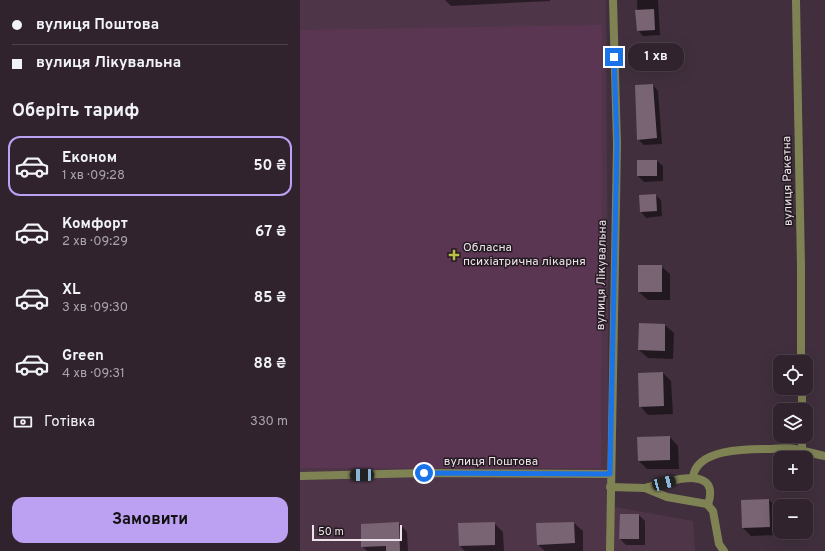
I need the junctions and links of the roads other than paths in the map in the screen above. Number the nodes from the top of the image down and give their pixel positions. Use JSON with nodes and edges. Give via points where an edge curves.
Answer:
{"nodes":[{"id":1,"x":613,"y":0,"type":"edge"},
{"id":2,"x":796,"y":0,"type":"edge"},
{"id":3,"x":802,"y":355,"type":"edge"},
{"id":4,"x":802,"y":443,"type":"edge"},
{"id":5,"x":802,"y":450,"type":"junction"},
{"id":6,"x":825,"y":456,"type":"edge"},
{"id":7,"x":610,"y":474,"type":"junction"},
{"id":8,"x":300,"y":476,"type":"edge"},
{"id":9,"x":693,"y":477,"type":"junction"},
{"id":10,"x":610,"y":487,"type":"junction"},
{"id":11,"x":645,"y":488,"type":"junction"},
{"id":12,"x":708,"y":505,"type":"junction"},
{"id":13,"x":610,"y":551,"type":"edge"},
{"id":14,"x":724,"y":551,"type":"edge"}],
"edges":[{"from":1,"to":7,"type":"street","name":"вулиця Лікувальна","via":[[617,144]]},
{"from":2,"to":3,"type":"street","name":"вулиця Ракетна"},
{"from":4,"to":5,"type":"street"},
{"from":5,"to":6,"type":"street"},
{"from":5,"to":9,"type":"street","via":[[738,450],[719,453],[702,462],[695,469]]},
{"from":7,"to":8,"type":"street","name":"вулиця Поштова","via":[[424,473]]},
{"from":7,"to":10,"type":"street","name":"вулиця Лікувальна"},
{"from":9,"to":11,"type":"street"},
{"from":9,"to":12,"type":"street","via":[[701,479],[709,488]]},
{"from":10,"to":11,"type":"street"},
{"from":10,"to":13,"type":"street","name":"вулиця Лікувальна"},
{"from":11,"to":12,"type":"street","via":[[667,497]]},
{"from":12,"to":14,"type":"street","via":[[713,511],[719,544]]}]}
